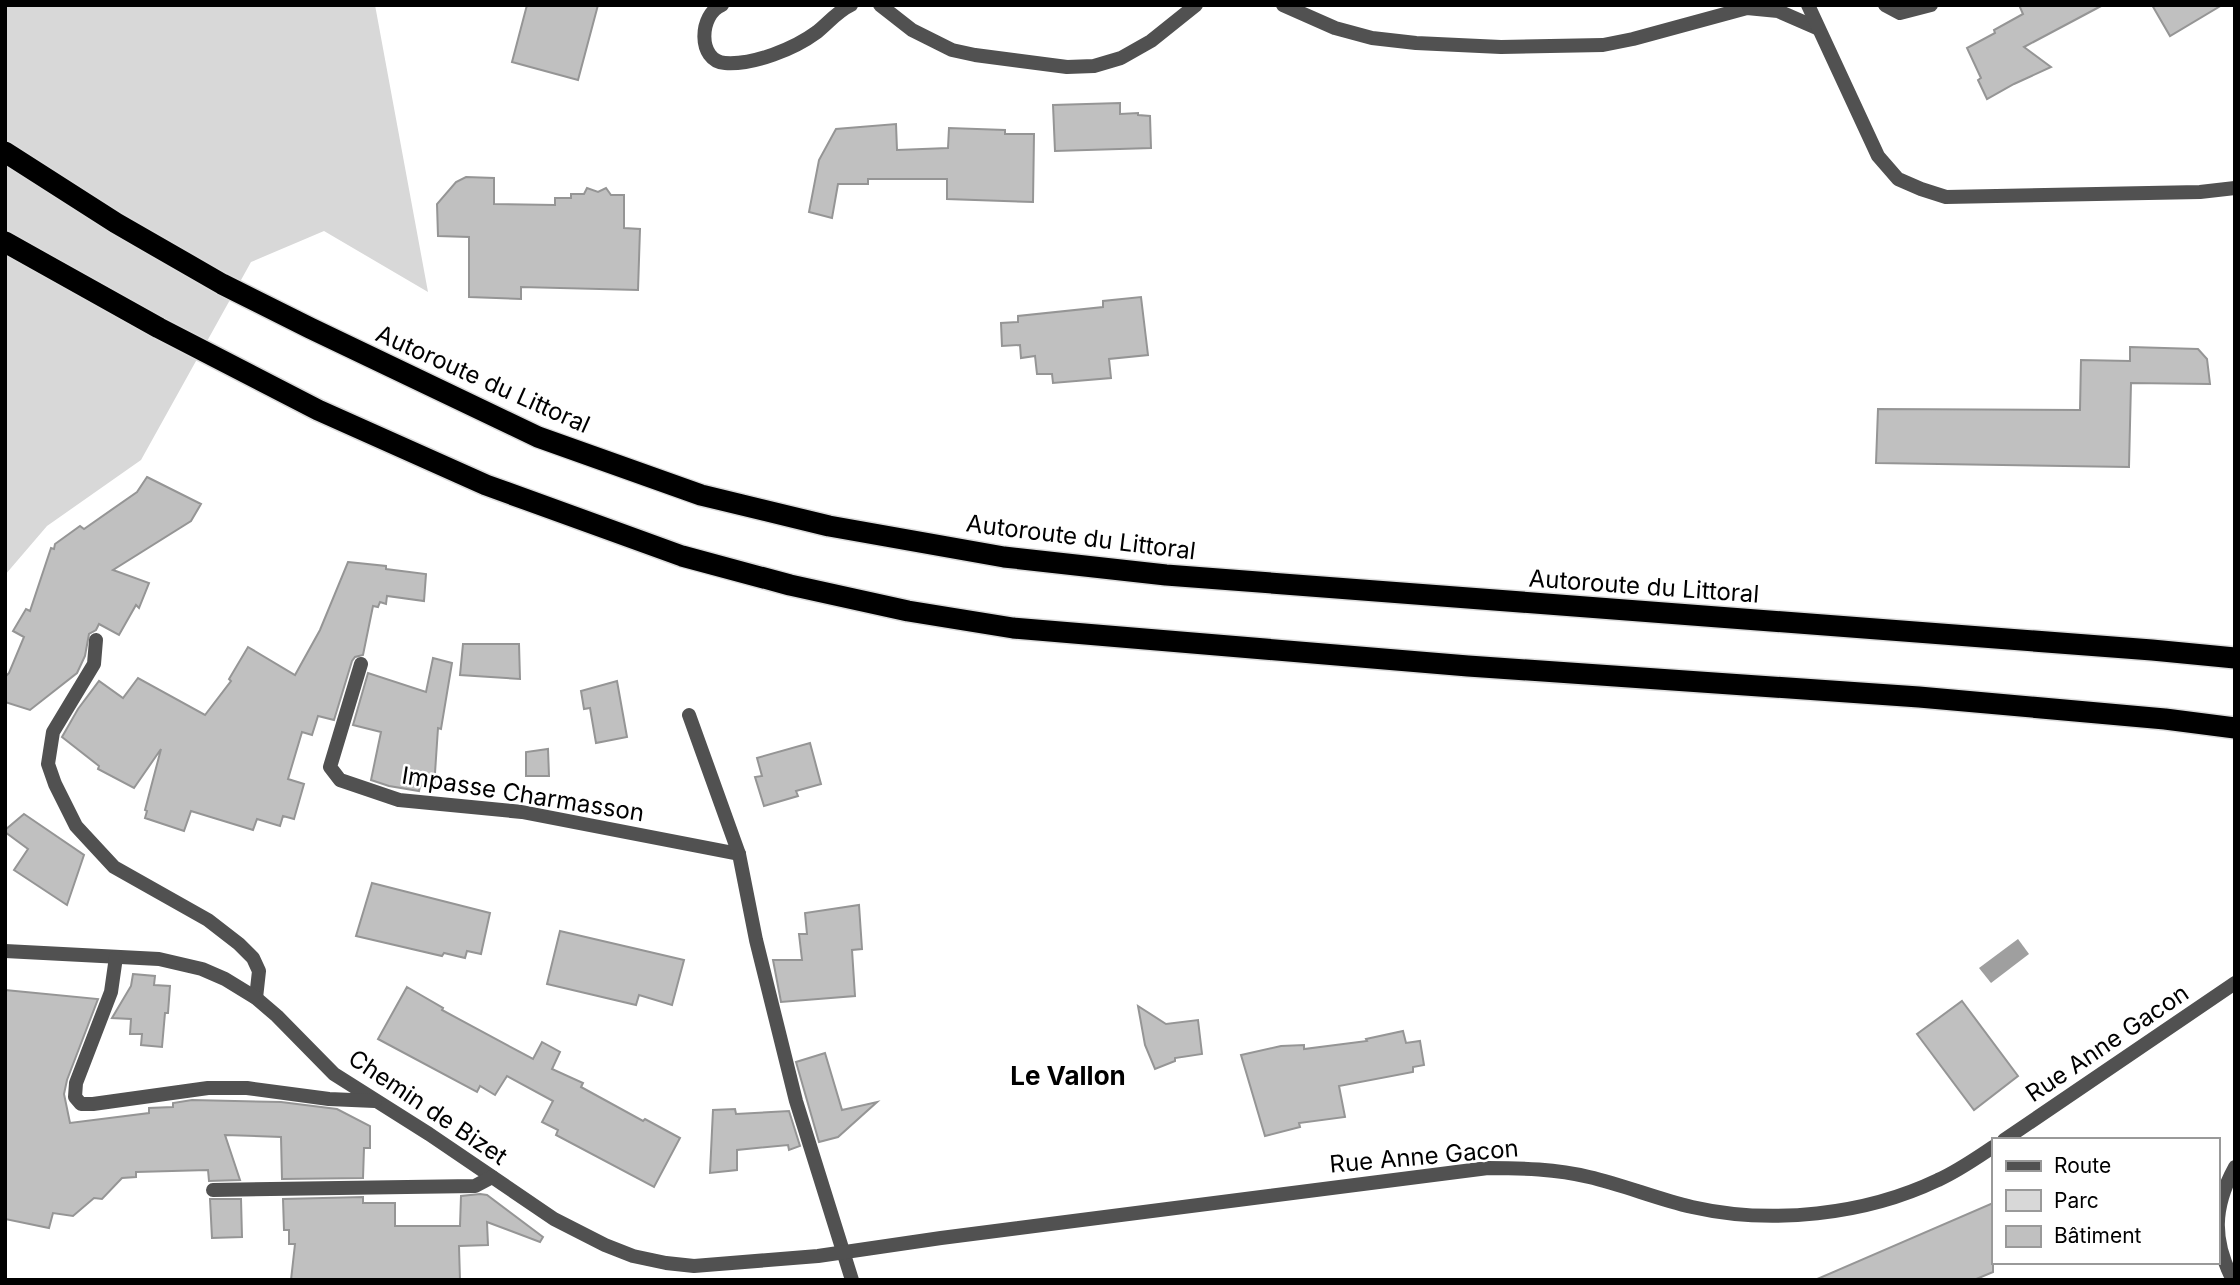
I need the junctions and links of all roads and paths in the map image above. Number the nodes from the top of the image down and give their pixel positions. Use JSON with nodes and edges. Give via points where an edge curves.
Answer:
{"nodes":[{"id":1,"x":722,"y":5,"type":"edge"},
{"id":2,"x":851,"y":5,"type":"edge"},
{"id":3,"x":880,"y":5,"type":"edge"},
{"id":4,"x":1196,"y":5,"type":"edge"},
{"id":5,"x":1283,"y":5,"type":"edge"},
{"id":6,"x":1729,"y":5,"type":"edge"},
{"id":7,"x":1808,"y":5,"type":"edge"},
{"id":8,"x":1885,"y":5,"type":"edge"},
{"id":9,"x":1931,"y":5,"type":"edge"},
{"id":10,"x":1713,"y":17,"type":"junction"},
{"id":11,"x":1817,"y":28,"type":"junction"},
{"id":12,"x":5,"y":152,"type":"edge"},
{"id":13,"x":2235,"y":188,"type":"edge"},
{"id":14,"x":5,"y":242,"type":"edge"},
{"id":15,"x":96,"y":639,"type":"dead end"},
{"id":16,"x":2235,"y":658,"type":"edge"},
{"id":17,"x":361,"y":664,"type":"dead end"},
{"id":18,"x":689,"y":715,"type":"dead end"},
{"id":19,"x":2235,"y":728,"type":"edge"},
{"id":20,"x":739,"y":853,"type":"junction"},
{"id":21,"x":5,"y":951,"type":"edge"},
{"id":22,"x":116,"y":957,"type":"junction"},
{"id":23,"x":2235,"y":983,"type":"edge"},
{"id":24,"x":256,"y":998,"type":"junction"},
{"id":25,"x":377,"y":1101,"type":"junction"},
{"id":26,"x":2007,"y":1138,"type":"edge"},
{"id":27,"x":1992,"y":1148,"type":"edge"},
{"id":28,"x":2235,"y":1167,"type":"edge"},
{"id":29,"x":492,"y":1177,"type":"junction"},
{"id":30,"x":213,"y":1190,"type":"dead end"},
{"id":31,"x":2219,"y":1214,"type":"edge"},
{"id":32,"x":2219,"y":1247,"type":"edge"},
{"id":33,"x":844,"y":1253,"type":"junction"},
{"id":34,"x":852,"y":1280,"type":"edge"},
{"id":35,"x":2233,"y":1280,"type":"edge"}],
"edges":[{"from":1,"to":2,"type":"street","via":[[707,17],[705,42],[708,54],[725,63],[778,53],[808,38]]},
{"from":3,"to":4,"type":"street","via":[[912,30],[952,50],[1067,67],[1121,58]]},
{"from":5,"to":10,"type":"street","via":[[1372,38],[1501,47],[1602,45]]},
{"from":6,"to":10,"type":"street"},
{"from":7,"to":11,"type":"street"},
{"from":8,"to":9,"type":"street","via":[[1900,13]]},
{"from":10,"to":11,"type":"street","via":[[1747,8],[1778,11]]},
{"from":11,"to":13,"type":"street","via":[[1878,156],[1898,178],[1921,189],[1946,197]]},
{"from":12,"to":16,"type":"highway","name":"Autoroute du Littoral","via":[[222,284],[538,437],[701,495],[829,526],[1004,557],[1166,576]]},
{"from":14,"to":19,"type":"highway","via":[[318,410],[486,485],[682,556],[908,611],[1013,628],[1919,697]]},
{"from":15,"to":24,"type":"street","via":[[93,664],[54,733],[48,764],[55,784],[76,826],[114,867],[208,920],[239,943],[258,971]]},
{"from":17,"to":20,"type":"street","name":"Impasse Charmasson","via":[[330,767],[340,780],[399,800],[522,812]]},
{"from":18,"to":20,"type":"street"},
{"from":20,"to":33,"type":"street","via":[[796,1101]]},
{"from":21,"to":22,"type":"street","name":"Chemin de Bizet"},
{"from":22,"to":24,"type":"street","name":"Chemin de Bizet","via":[[183,963],[225,979]]},
{"from":22,"to":25,"type":"street","via":[[111,992],[76,1083],[75,1097],[81,1104],[208,1087]]},
{"from":23,"to":26,"type":"street","name":"Rue Anne Gacon"},
{"from":24,"to":25,"type":"street","name":"Chemin de Bizet","via":[[334,1074]]},
{"from":25,"to":29,"type":"street","name":"Chemin de Bizet"},
{"from":27,"to":33,"type":"street","name":"Rue Anne Gacon","via":[[1910,1192],[1872,1203],[1791,1215],[1692,1206],[1557,1171],[1488,1168]]},
{"from":28,"to":31,"type":"street"},
{"from":29,"to":30,"type":"street","via":[[475,1186]]},
{"from":29,"to":33,"type":"street","name":"Chemin de Bizet","via":[[579,1234],[633,1256],[694,1266]]},
{"from":32,"to":35,"type":"street"},
{"from":33,"to":34,"type":"street"}]}
